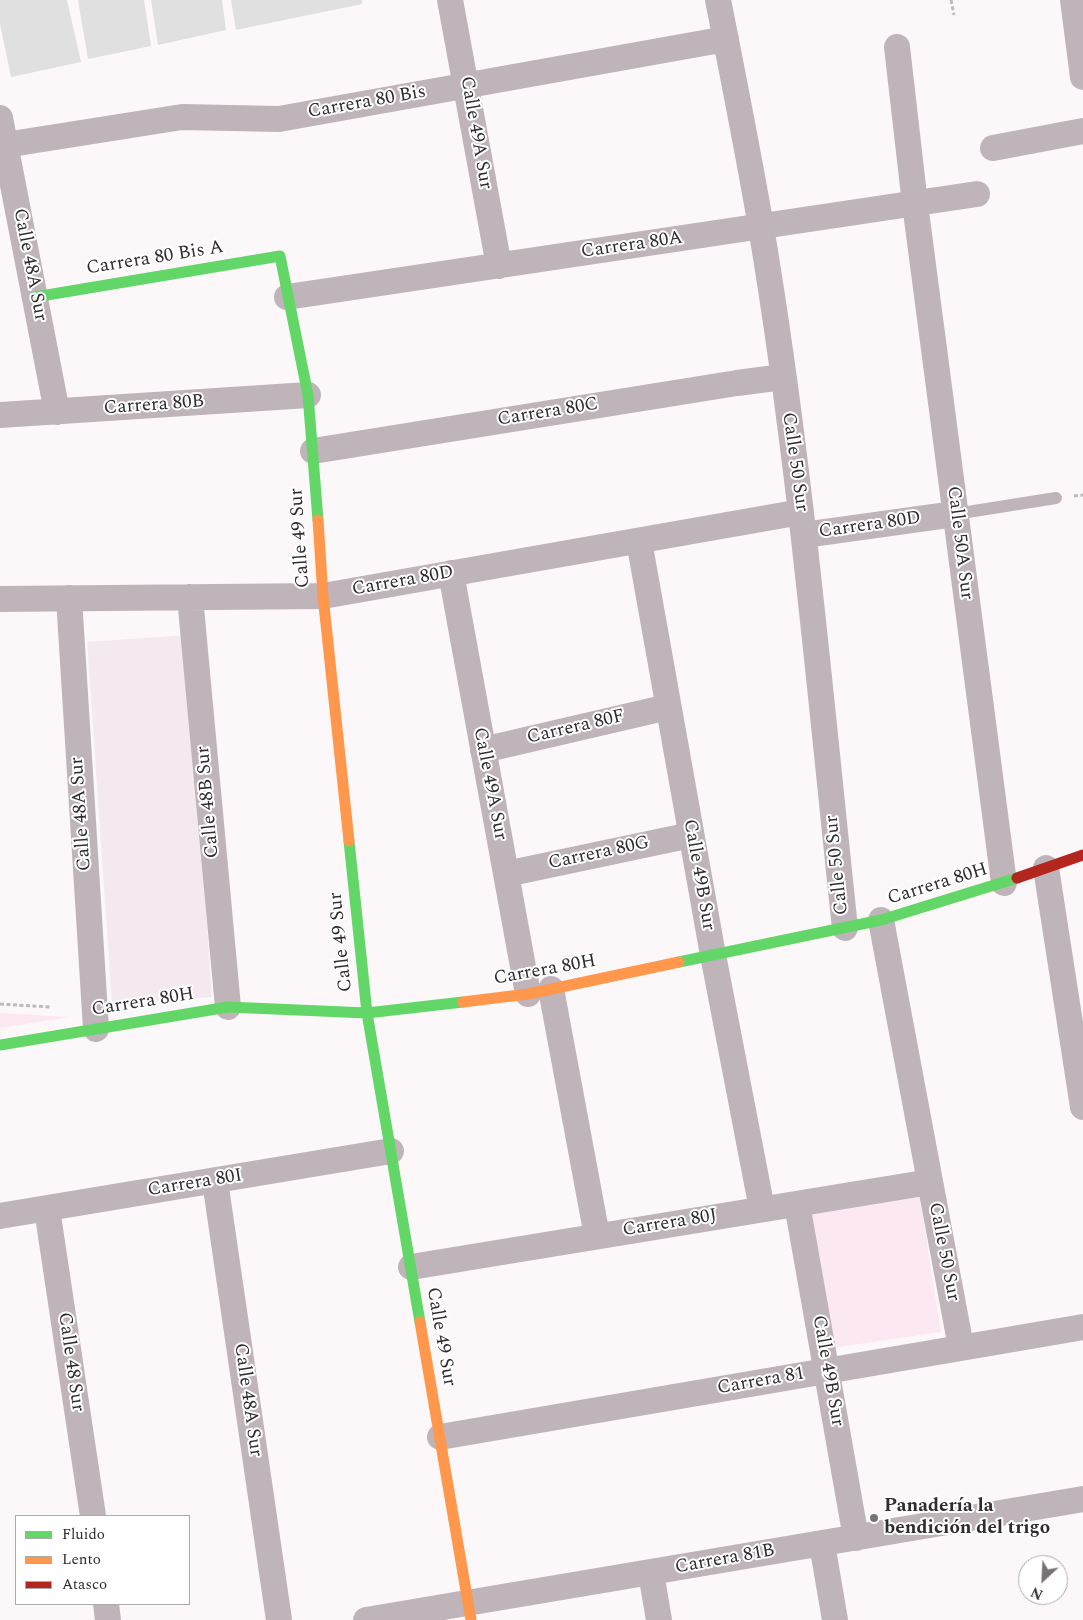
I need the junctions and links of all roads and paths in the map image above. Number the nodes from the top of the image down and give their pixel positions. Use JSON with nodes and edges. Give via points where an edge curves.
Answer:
{"nodes":[{"id":1,"x":450,"y":0,"type":"edge"},
{"id":2,"x":718,"y":0,"type":"edge"},
{"id":3,"x":951,"y":0,"type":"edge"},
{"id":4,"x":1073,"y":0,"type":"edge"},
{"id":5,"x":954,"y":15,"type":"dead end"},
{"id":6,"x":726,"y":39,"type":"junction"},
{"id":7,"x":897,"y":47,"type":"dead end"},
{"id":8,"x":1083,"y":77,"type":"edge"},
{"id":9,"x":466,"y":86,"type":"junction"},
{"id":10,"x":0,"y":118,"type":"edge"},
{"id":11,"x":1083,"y":131,"type":"edge"},
{"id":12,"x":5,"y":145,"type":"junction"},
{"id":13,"x":994,"y":148,"type":"dead end"},
{"id":14,"x":978,"y":194,"type":"dead end"},
{"id":15,"x":916,"y":204,"type":"junction"},
{"id":16,"x":761,"y":227,"type":"junction"},
{"id":17,"x":280,"y":256,"type":"joint"},
{"id":18,"x":499,"y":266,"type":"junction"},
{"id":19,"x":35,"y":297,"type":"junction"},
{"id":20,"x":287,"y":297,"type":"junction"},
{"id":21,"x":783,"y":377,"type":"junction"},
{"id":22,"x":308,"y":395,"type":"junction"},
{"id":23,"x":57,"y":412,"type":"junction"},
{"id":24,"x":0,"y":415,"type":"edge"},
{"id":25,"x":313,"y":451,"type":"junction"},
{"id":26,"x":1056,"y":498,"type":"dead end"},
{"id":27,"x":955,"y":514,"type":"junction"},
{"id":28,"x":802,"y":524,"type":"junction"},
{"id":29,"x":638,"y":540,"type":"junction"},
{"id":30,"x":451,"y":573,"type":"junction"},
{"id":31,"x":323,"y":596,"type":"junction"},
{"id":32,"x":190,"y":597,"type":"junction"},
{"id":33,"x":69,"y":598,"type":"junction"},
{"id":34,"x":0,"y":599,"type":"edge"},
{"id":35,"x":668,"y":707,"type":"junction"},
{"id":36,"x":483,"y":750,"type":"junction"},
{"id":37,"x":691,"y":835,"type":"junction"},
{"id":38,"x":1083,"y":855,"type":"edge"},
{"id":39,"x":1046,"y":868,"type":"junction"},
{"id":40,"x":506,"y":874,"type":"junction"},
{"id":41,"x":1004,"y":883,"type":"junction"},
{"id":42,"x":881,"y":920,"type":"junction"},
{"id":43,"x":845,"y":928,"type":"junction"},
{"id":44,"x":713,"y":955,"type":"junction"},
{"id":45,"x":540,"y":992,"type":"junction"},
{"id":46,"x":228,"y":1007,"type":"junction"},
{"id":47,"x":367,"y":1013,"type":"junction"},
{"id":48,"x":96,"y":1029,"type":"junction"},
{"id":49,"x":0,"y":1045,"type":"edge"},
{"id":50,"x":1083,"y":1107,"type":"edge"},
{"id":51,"x":390,"y":1151,"type":"junction"},
{"id":52,"x":215,"y":1181,"type":"junction"},
{"id":53,"x":930,"y":1182,"type":"junction"},
{"id":54,"x":797,"y":1204,"type":"junction"},
{"id":55,"x":47,"y":1209,"type":"junction"},
{"id":56,"x":762,"y":1210,"type":"junction"},
{"id":57,"x":0,"y":1216,"type":"edge"},
{"id":58,"x":597,"y":1236,"type":"junction"},
{"id":59,"x":411,"y":1267,"type":"junction"},
{"id":60,"x":1083,"y":1327,"type":"edge"},
{"id":61,"x":961,"y":1347,"type":"junction"},
{"id":62,"x":827,"y":1370,"type":"junction"},
{"id":63,"x":440,"y":1437,"type":"junction"},
{"id":64,"x":1083,"y":1500,"type":"edge"},
{"id":65,"x":92,"y":1515,"type":"edge"},
{"id":66,"x":856,"y":1538,"type":"junction"},
{"id":67,"x":822,"y":1544,"type":"junction"},
{"id":68,"x":651,"y":1573,"type":"junction"},
{"id":69,"x":106,"y":1605,"type":"edge"},
{"id":70,"x":469,"y":1612,"type":"edge"},
{"id":71,"x":108,"y":1620,"type":"edge"},
{"id":72,"x":279,"y":1620,"type":"edge"},
{"id":73,"x":366,"y":1620,"type":"edge"},
{"id":74,"x":659,"y":1620,"type":"edge"},
{"id":75,"x":835,"y":1620,"type":"edge"}],
"edges":[{"from":1,"to":9,"type":"street","name":"Calle 49A Sur"},
{"from":2,"to":6,"type":"street","name":"Calle 50 Sur"},
{"from":3,"to":5,"type":"path"},
{"from":4,"to":8,"type":"street"},
{"from":6,"to":9,"type":"street","name":"Carrera 80 Bis"},
{"from":6,"to":16,"type":"street","name":"Calle 50 Sur"},
{"from":7,"to":15,"type":"street","name":"Calle 50A Sur"},
{"from":9,"to":12,"type":"street","name":"Carrera 80 Bis","via":[[279,119],[182,117]]},
{"from":9,"to":18,"type":"street","name":"Calle 49A Sur"},
{"from":10,"to":12,"type":"street","name":"Calle 48A Sur"},
{"from":11,"to":13,"type":"street"},
{"from":12,"to":19,"type":"street","name":"Calle 48A Sur"},
{"from":14,"to":15,"type":"street","name":"Carrera 80A"},
{"from":15,"to":16,"type":"street","name":"Carrera 80A"},
{"from":15,"to":27,"type":"street","name":"Calle 50A Sur"},
{"from":16,"to":18,"type":"street","name":"Carrera 80A"},
{"from":16,"to":21,"type":"street","name":"Calle 50 Sur"},
{"from":17,"to":19,"type":"street","name":"Carrera 80 Bis A"},
{"from":17,"to":20,"type":"street","name":"Calle 49 Sur"},
{"from":18,"to":20,"type":"street","name":"Carrera 80A"},
{"from":19,"to":23,"type":"street","name":"Calle 48A Sur"},
{"from":20,"to":22,"type":"street","name":"Calle 49 Sur"},
{"from":21,"to":25,"type":"street","name":"Carrera 80C"},
{"from":21,"to":28,"type":"street","name":"Calle 50 Sur"},
{"from":22,"to":23,"type":"street","name":"Carrera 80B"},
{"from":22,"to":25,"type":"street","name":"Calle 49 Sur"},
{"from":23,"to":24,"type":"street","name":"Carrera 80B"},
{"from":25,"to":31,"type":"street","name":"Calle 49 Sur"},
{"from":26,"to":27,"type":"lane","name":"Carrera 80D"},
{"from":27,"to":28,"type":"street","name":"Carrera 80D"},
{"from":27,"to":41,"type":"street","name":"Calle 50A Sur"},
{"from":28,"to":29,"type":"street","name":"Carrera 80D"},
{"from":28,"to":43,"type":"street","name":"Calle 50 Sur"},
{"from":29,"to":30,"type":"street","name":"Carrera 80D"},
{"from":29,"to":35,"type":"street","name":"Calle 49B Sur"},
{"from":30,"to":31,"type":"street","name":"Carrera 80D"},
{"from":30,"to":36,"type":"street","name":"Calle 49A Sur"},
{"from":31,"to":32,"type":"street","name":"Carrera 80D"},
{"from":31,"to":47,"type":"street","name":"Calle 49 Sur"},
{"from":32,"to":33,"type":"street","name":"Carrera 80D"},
{"from":32,"to":46,"type":"street","name":"Calle 48B Sur"},
{"from":33,"to":34,"type":"street","name":"Carrera 80D"},
{"from":33,"to":48,"type":"street","name":"Calle 48A Sur"},
{"from":35,"to":36,"type":"street","name":"Carrera 80F"},
{"from":35,"to":37,"type":"street","name":"Calle 49B Sur"},
{"from":36,"to":40,"type":"street","name":"Calle 49A Sur"},
{"from":37,"to":40,"type":"street","name":"Carrera 80G"},
{"from":37,"to":44,"type":"street","name":"Calle 49B Sur"},
{"from":38,"to":39,"type":"street","name":"Carrera 80H"},
{"from":39,"to":41,"type":"street","name":"Carrera 80H"},
{"from":39,"to":50,"type":"street"},
{"from":40,"to":45,"type":"street","name":"Calle 49A Sur"},
{"from":41,"to":42,"type":"street","name":"Carrera 80H"},
{"from":42,"to":43,"type":"street","name":"Carrera 80H"},
{"from":42,"to":53,"type":"street","name":"Calle 50 Sur"},
{"from":43,"to":44,"type":"street","name":"Carrera 80H"},
{"from":44,"to":45,"type":"street","name":"Carrera 80H"},
{"from":44,"to":56,"type":"street","name":"Calle 49B Sur"},
{"from":45,"to":47,"type":"street","name":"Carrera 80H"},
{"from":45,"to":58,"type":"street","name":"Calle 49A Sur"},
{"from":46,"to":47,"type":"street","name":"Carrera 80H"},
{"from":46,"to":48,"type":"street","name":"Carrera 80H"},
{"from":47,"to":51,"type":"street","name":"Calle 49 Sur"},
{"from":48,"to":49,"type":"street","name":"Carrera 80H"},
{"from":51,"to":52,"type":"street","name":"Carrera 80I"},
{"from":51,"to":59,"type":"street","name":"Calle 49 Sur"},
{"from":52,"to":55,"type":"street","name":"Carrera 80I"},
{"from":52,"to":72,"type":"street","name":"Calle 48A Sur"},
{"from":53,"to":54,"type":"street","name":"Carrera 80J"},
{"from":53,"to":61,"type":"street","name":"Calle 50 Sur"},
{"from":54,"to":56,"type":"street","name":"Carrera 80J"},
{"from":54,"to":62,"type":"street","name":"Calle 49B Sur"},
{"from":55,"to":57,"type":"street","name":"Carrera 80I"},
{"from":55,"to":65,"type":"street","name":"Calle 48 Sur"},
{"from":56,"to":58,"type":"street","name":"Carrera 80J"},
{"from":58,"to":59,"type":"street","name":"Carrera 80J"},
{"from":59,"to":63,"type":"street","name":"Calle 49 Sur"},
{"from":60,"to":61,"type":"street","name":"Carrera 81"},
{"from":61,"to":62,"type":"street","name":"Carrera 81"},
{"from":62,"to":63,"type":"street","name":"Carrera 81"},
{"from":62,"to":66,"type":"street","name":"Calle 49B Sur"},
{"from":63,"to":70,"type":"street","name":"Calle 49 Sur"},
{"from":64,"to":66,"type":"street","name":"Carrera 81B"},
{"from":66,"to":67,"type":"street","name":"Carrera 81B"},
{"from":67,"to":68,"type":"street","name":"Carrera 81B"},
{"from":67,"to":75,"type":"street"},
{"from":68,"to":70,"type":"street","name":"Carrera 81B"},
{"from":68,"to":74,"type":"street"},
{"from":69,"to":71,"type":"street"},
{"from":70,"to":73,"type":"street","name":"Carrera 81B"}]}
